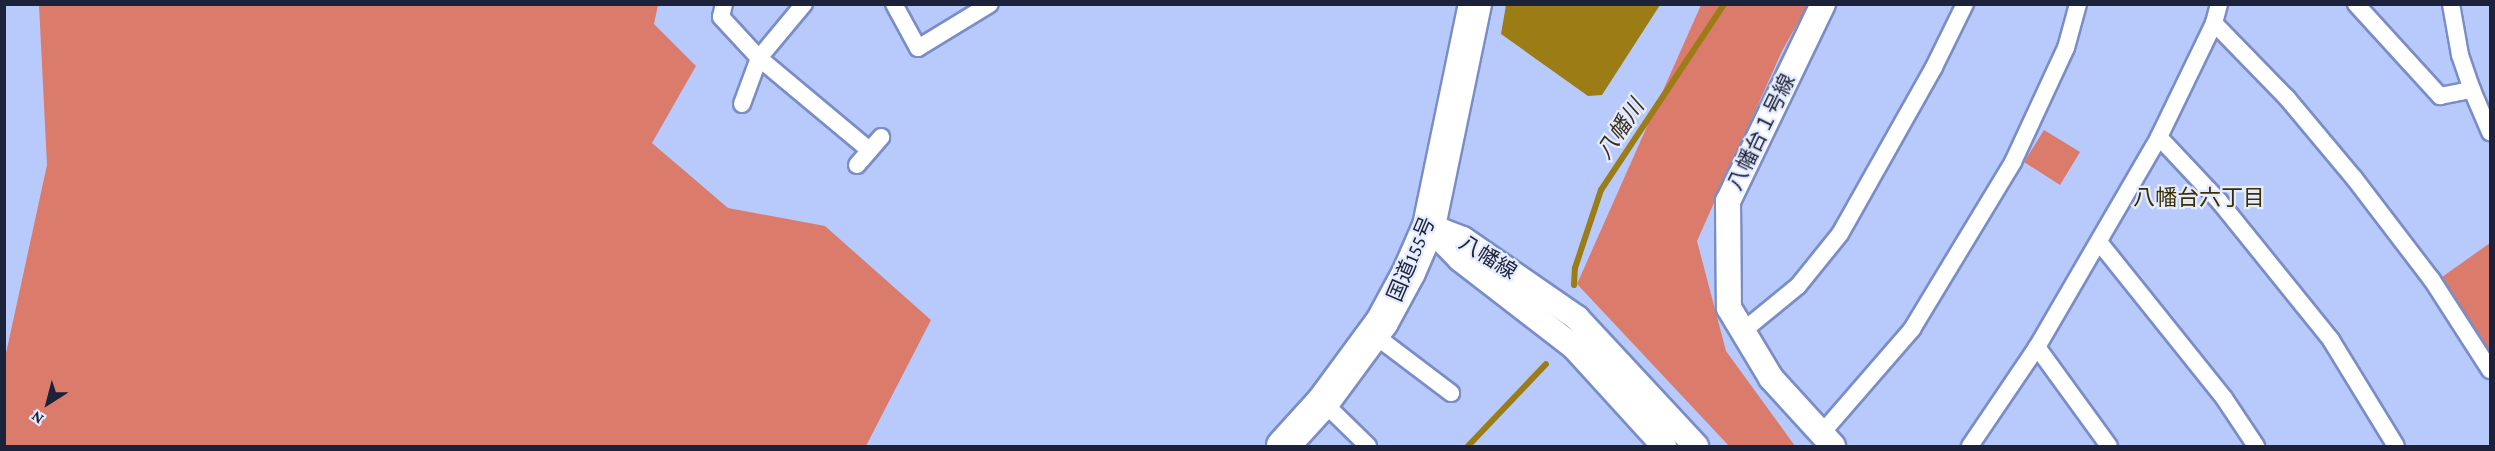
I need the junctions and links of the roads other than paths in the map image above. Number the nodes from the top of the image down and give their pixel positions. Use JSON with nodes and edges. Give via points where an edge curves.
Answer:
{"nodes":[{"id":1,"x":724,"y":4,"type":"edge"},
{"id":2,"x":804,"y":4,"type":"edge"},
{"id":3,"x":894,"y":4,"type":"edge"},
{"id":4,"x":990,"y":4,"type":"edge"},
{"id":5,"x":1475,"y":4,"type":"edge"},
{"id":6,"x":1823,"y":4,"type":"edge"},
{"id":7,"x":1965,"y":4,"type":"edge"},
{"id":8,"x":2078,"y":4,"type":"edge"},
{"id":9,"x":2219,"y":4,"type":"edge"},
{"id":10,"x":2356,"y":4,"type":"edge"},
{"id":11,"x":2451,"y":4,"type":"edge"},
{"id":12,"x":2214,"y":24,"type":"junction"},
{"id":13,"x":759,"y":58,"type":"junction"},
{"id":14,"x":2472,"y":90,"type":"junction"},
{"id":15,"x":742,"y":104,"type":"dead end"},
{"id":16,"x":2490,"y":132,"type":"edge"},
{"id":17,"x":881,"y":137,"type":"dead end"},
{"id":18,"x":2159,"y":137,"type":"junction"},
{"id":19,"x":869,"y":150,"type":"junction"},
{"id":20,"x":857,"y":165,"type":"dead end"},
{"id":21,"x":1429,"y":226,"type":"junction"},
{"id":22,"x":2099,"y":242,"type":"junction"},
{"id":23,"x":1743,"y":331,"type":"junction"},
{"id":24,"x":1373,"y":334,"type":"junction"},
{"id":25,"x":2037,"y":347,"type":"junction"},
{"id":26,"x":2490,"y":370,"type":"edge"},
{"id":27,"x":1450,"y":393,"type":"dead end"},
{"id":28,"x":1323,"y":402,"type":"junction"},
{"id":29,"x":1827,"y":440,"type":"edge"},
{"id":30,"x":1283,"y":447,"type":"edge"},
{"id":31,"x":1368,"y":447,"type":"edge"},
{"id":32,"x":1664,"y":447,"type":"edge"},
{"id":33,"x":1696,"y":447,"type":"edge"},
{"id":34,"x":1970,"y":447,"type":"edge"},
{"id":35,"x":2109,"y":447,"type":"edge"},
{"id":36,"x":2256,"y":447,"type":"edge"},
{"id":37,"x":2396,"y":447,"type":"edge"}],
"edges":[{"from":1,"to":13,"type":"street","via":[[721,17]]},
{"from":2,"to":13,"type":"street"},
{"from":3,"to":4,"type":"street","via":[[918,48]]},
{"from":5,"to":21,"type":"highway","name":"国道155号"},
{"from":6,"to":23,"type":"street","name":"八幡台１号線","via":[[1728,201],[1729,308]]},
{"from":7,"to":23,"type":"street","via":[[1840,234],[1798,286]]},
{"from":8,"to":29,"type":"street","via":[[2066,48],[2007,172],[1912,329]]},
{"from":9,"to":12,"type":"street"},
{"from":10,"to":14,"type":"street","via":[[2440,96]]},
{"from":11,"to":14,"type":"street","via":[[2460,54]]},
{"from":12,"to":18,"type":"street"},
{"from":12,"to":26,"type":"street","via":[[2287,98],[2355,178],[2432,280]]},
{"from":13,"to":15,"type":"street"},
{"from":13,"to":19,"type":"street"},
{"from":14,"to":16,"type":"street"},
{"from":17,"to":19,"type":"street"},
{"from":18,"to":22,"type":"street"},
{"from":18,"to":37,"type":"street","via":[[2218,201],[2331,340]]},
{"from":19,"to":20,"type":"street"},
{"from":21,"to":24,"type":"highway","name":"国道155号","via":[[1409,272]]},
{"from":21,"to":32,"type":"street","name":"八幡線","via":[[1460,259],[1574,347]]},
{"from":21,"to":33,"type":"street","name":"八幡線","via":[[1463,239],[1576,318]]},
{"from":22,"to":25,"type":"street"},
{"from":22,"to":36,"type":"street","via":[[2224,398]]},
{"from":23,"to":29,"type":"street","name":"八幡台１号線","via":[[1771,378]]},
{"from":24,"to":27,"type":"street"},
{"from":24,"to":28,"type":"highway","name":"国道155号"},
{"from":25,"to":34,"type":"street"},
{"from":25,"to":35,"type":"street"},
{"from":28,"to":30,"type":"highway","name":"国道155号"},
{"from":28,"to":31,"type":"street"}]}
